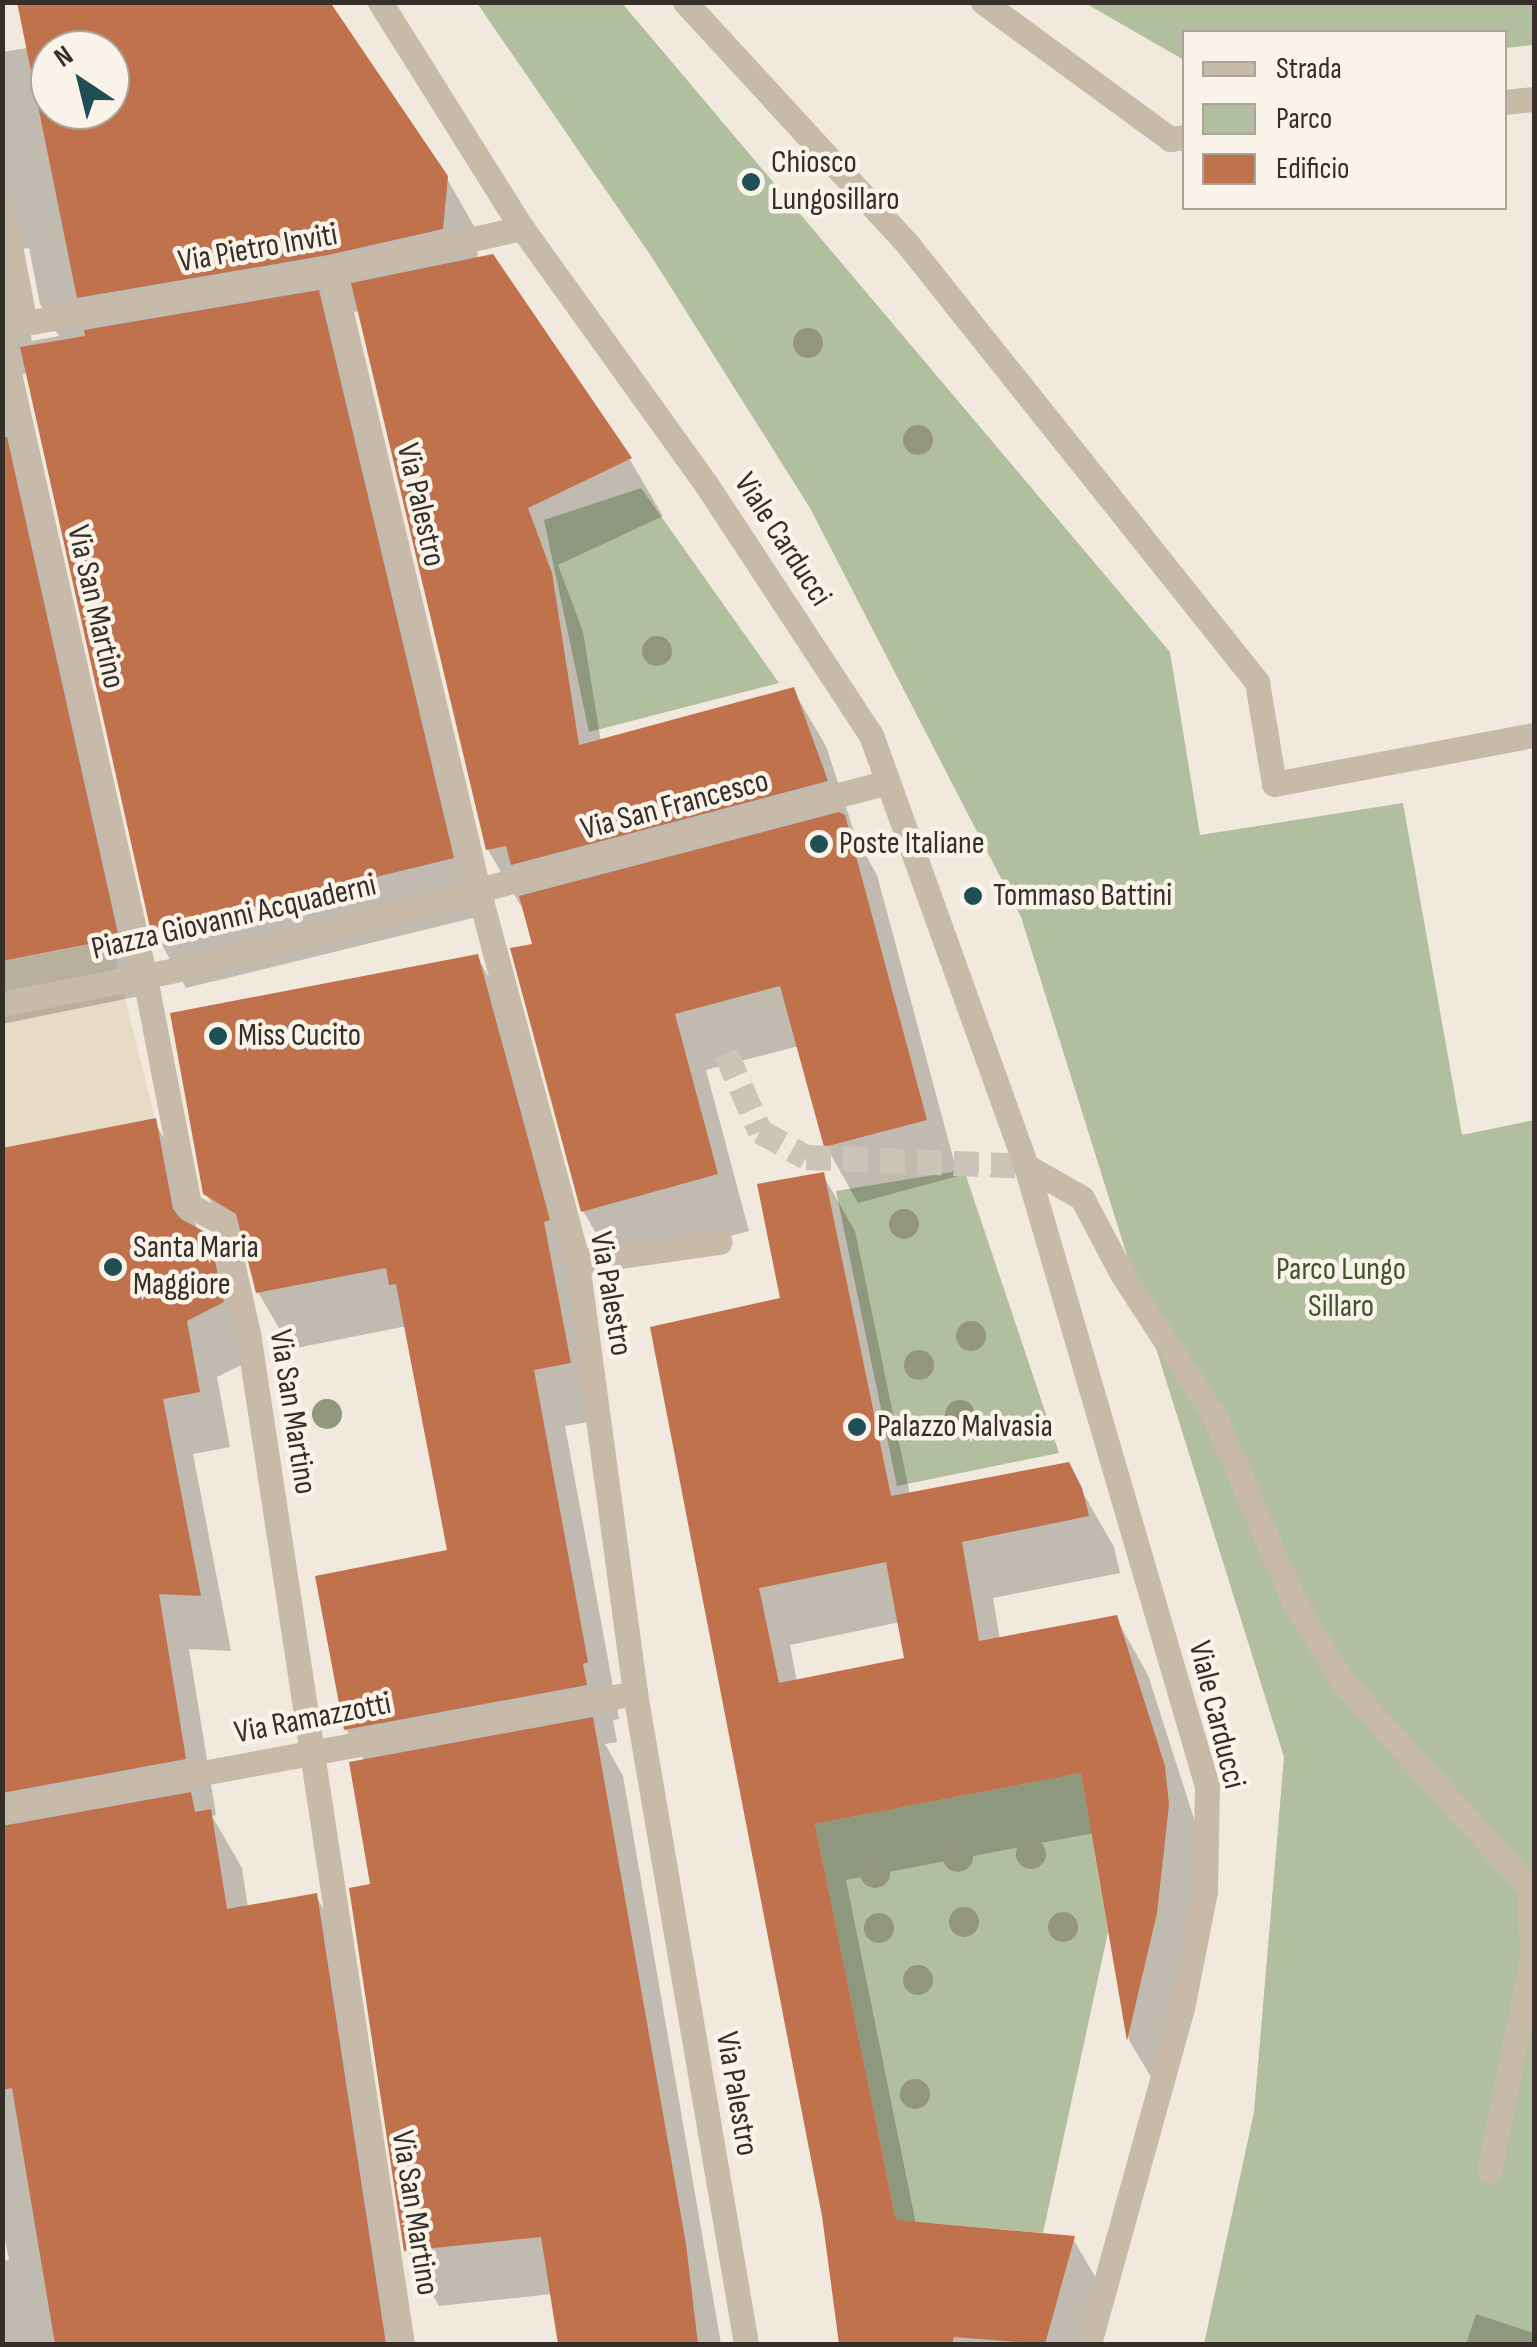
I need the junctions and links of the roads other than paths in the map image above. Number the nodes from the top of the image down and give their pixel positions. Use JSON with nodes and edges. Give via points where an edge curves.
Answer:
{"nodes":[{"id":1,"x":380,"y":2,"type":"edge"},
{"id":2,"x":685,"y":2,"type":"edge"},
{"id":3,"x":983,"y":2,"type":"edge"},
{"id":4,"x":1534,"y":99,"type":"edge"},
{"id":5,"x":1507,"y":102,"type":"edge"},
{"id":6,"x":1182,"y":137,"type":"edge"},
{"id":7,"x":2,"y":205,"type":"edge"},
{"id":8,"x":522,"y":228,"type":"junction"},
{"id":9,"x":331,"y":271,"type":"junction"},
{"id":10,"x":14,"y":325,"type":"edge"},
{"id":11,"x":2,"y":342,"type":"edge"},
{"id":12,"x":1534,"y":734,"type":"edge"},
{"id":13,"x":888,"y":782,"type":"junction"},
{"id":14,"x":479,"y":892,"type":"junction"},
{"id":15,"x":145,"y":978,"type":"junction"},
{"id":16,"x":2,"y":1004,"type":"edge"},
{"id":17,"x":1026,"y":1166,"type":"junction"},
{"id":18,"x":720,"y":1242,"type":"dead end"},
{"id":19,"x":576,"y":1262,"type":"junction"},
{"id":20,"x":635,"y":1693,"type":"junction"},
{"id":21,"x":310,"y":1752,"type":"junction"},
{"id":22,"x":2,"y":1810,"type":"edge"},
{"id":23,"x":1489,"y":2171,"type":"dead end"},
{"id":24,"x":402,"y":2344,"type":"edge"},
{"id":25,"x":746,"y":2344,"type":"edge"},
{"id":26,"x":1089,"y":2344,"type":"edge"}],
"edges":[{"from":1,"to":8,"type":"street","name":"Viale Carducci"},
{"from":2,"to":12,"type":"street","via":[[909,246],[1257,682],[1274,784]]},
{"from":3,"to":6,"type":"street","via":[[1170,139]]},
{"from":4,"to":5,"type":"street"},
{"from":7,"to":10,"type":"street"},
{"from":8,"to":9,"type":"street","name":"Via Pietro Inviti"},
{"from":8,"to":13,"type":"street","name":"Viale Carducci","via":[[706,484],[871,736]]},
{"from":9,"to":10,"type":"street","name":"Via Pietro Inviti"},
{"from":9,"to":14,"type":"street","name":"Via Palestro"},
{"from":11,"to":15,"type":"street","name":"Via San Martino"},
{"from":13,"to":14,"type":"street","name":"Via San Francesco"},
{"from":13,"to":17,"type":"street","name":"Viale Carducci"},
{"from":14,"to":15,"type":"street","name":"Piazza Giovanni Acquaderni"},
{"from":14,"to":19,"type":"street","name":"Via Palestro"},
{"from":15,"to":16,"type":"street","name":"Piazza Giovanni Acquaderni"},
{"from":15,"to":21,"type":"street","name":"Via San Martino","via":[[190,1205],[223,1223],[248,1333]]},
{"from":17,"to":23,"type":"street","via":[[1082,1198],[1122,1274],[1214,1415],[1295,1604],[1344,1683],[1530,1888],[1532,1959]]},
{"from":17,"to":26,"type":"street","name":"Viale Carducci","via":[[1206,1786],[1205,1890],[1182,2008]]},
{"from":18,"to":19,"type":"street"},
{"from":19,"to":20,"type":"street","name":"Via Palestro"},
{"from":20,"to":21,"type":"street","name":"Via Ramazzotti"},
{"from":20,"to":25,"type":"street","name":"Via Palestro"},
{"from":21,"to":22,"type":"street","name":"Via Ramazzotti"},
{"from":21,"to":24,"type":"street","name":"Via San Martino"}]}
